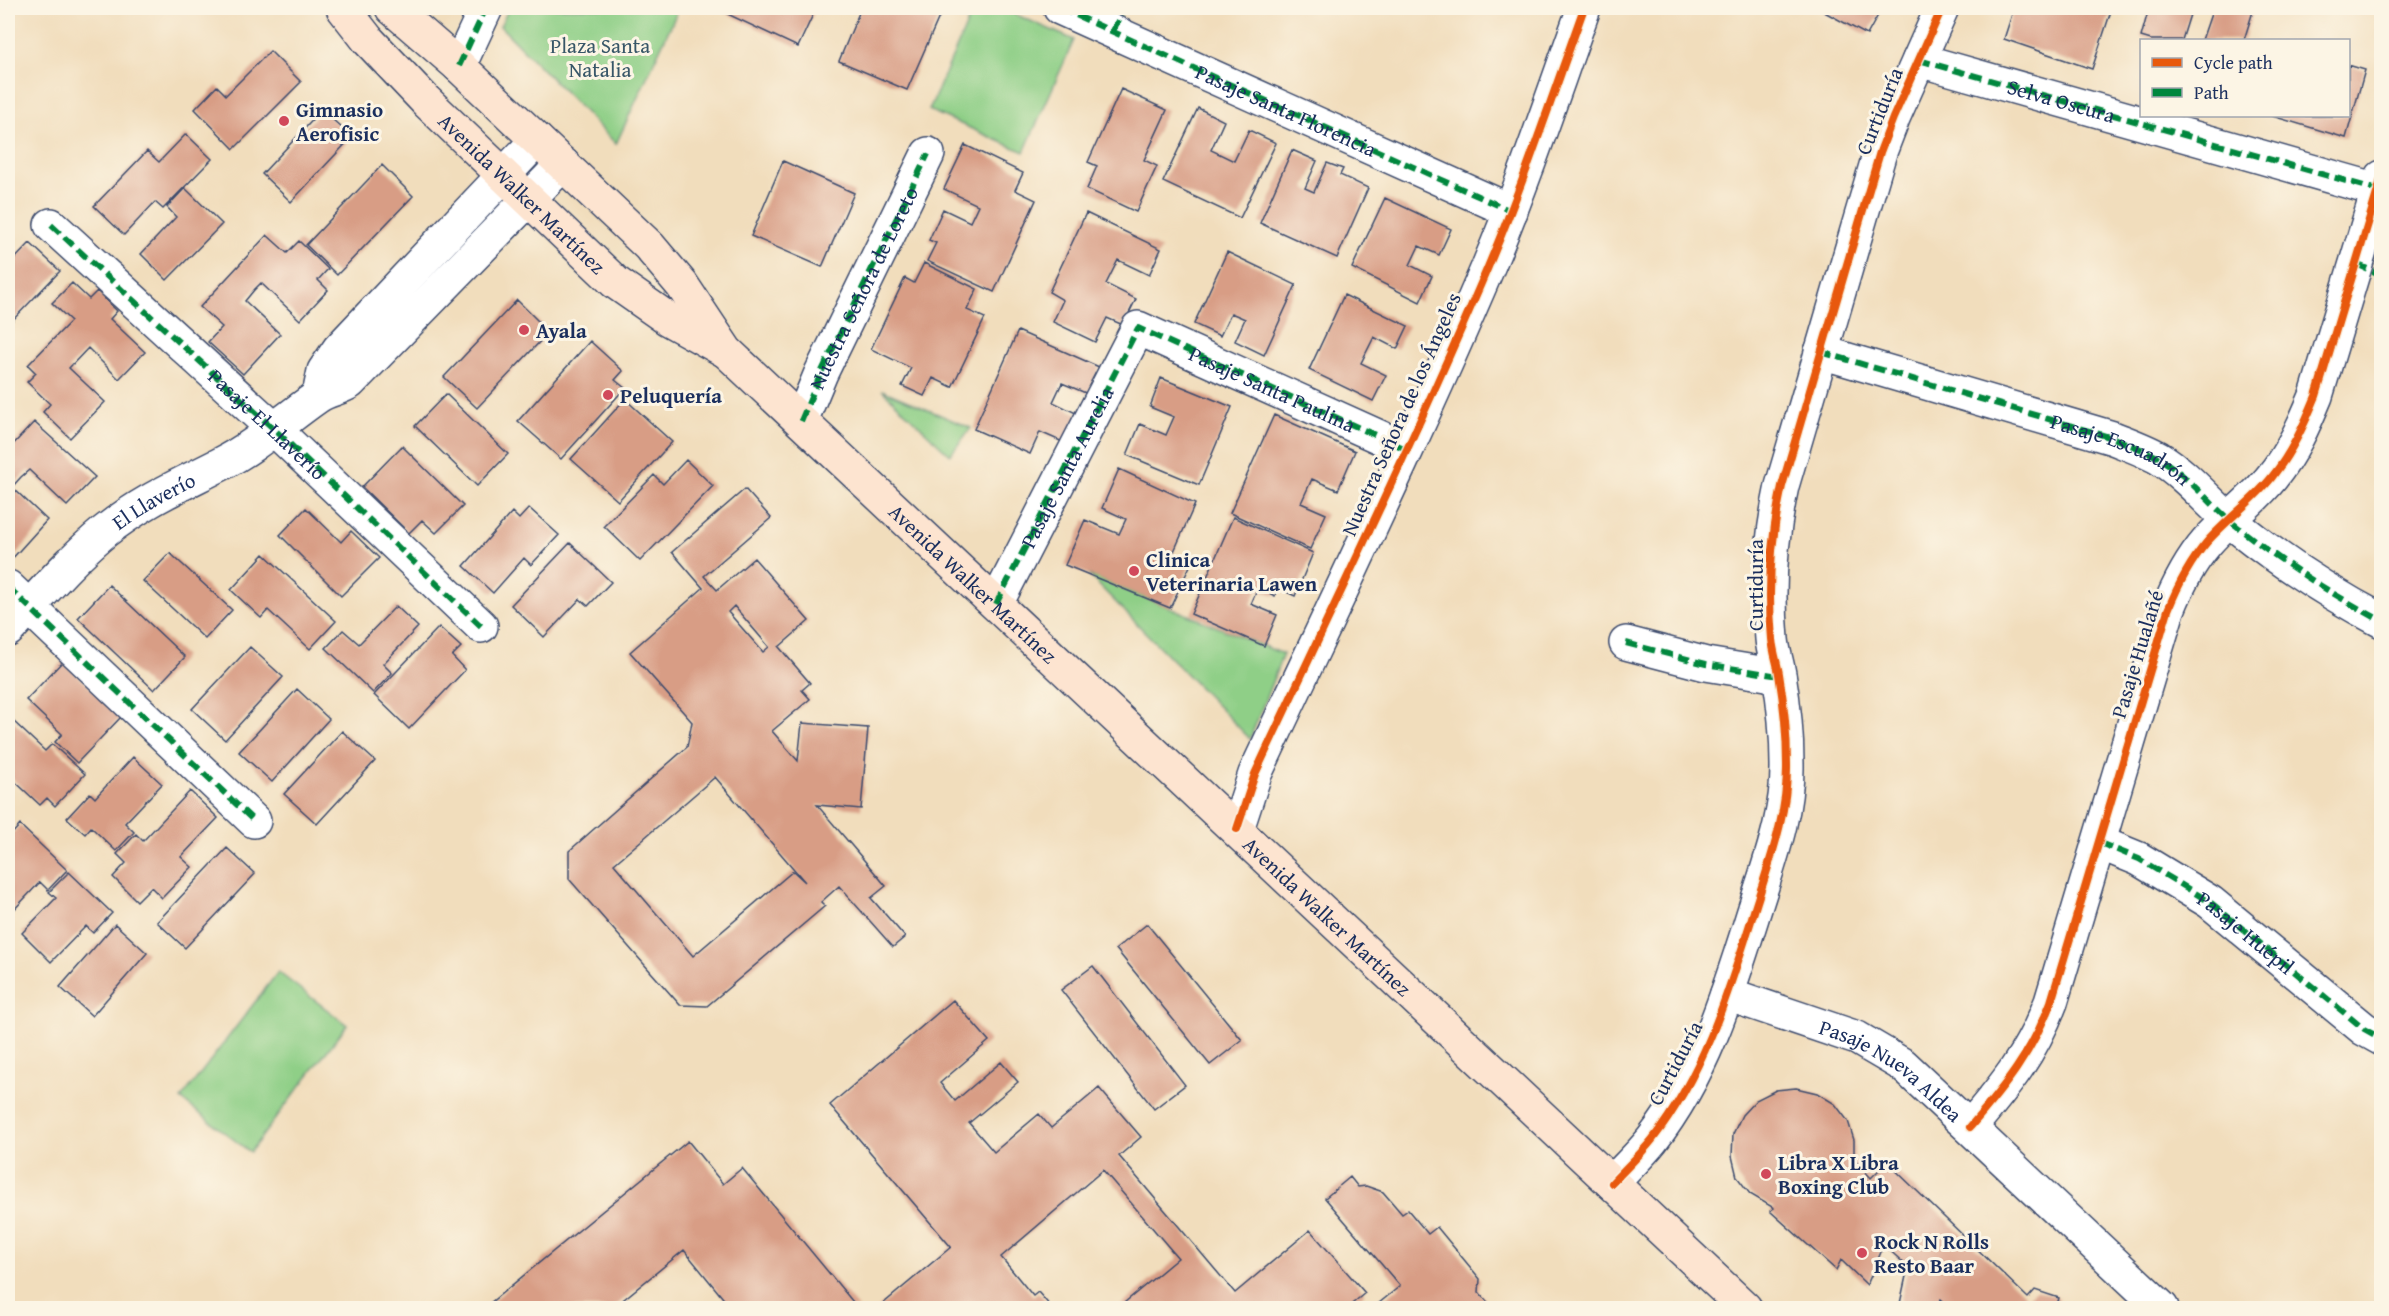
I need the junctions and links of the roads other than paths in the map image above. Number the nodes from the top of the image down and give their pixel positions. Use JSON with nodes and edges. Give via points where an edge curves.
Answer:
{"nodes":[{"id":1,"x":343,"y":8,"type":"edge"},
{"id":2,"x":392,"y":8,"type":"edge"},
{"id":3,"x":486,"y":8,"type":"edge"},
{"id":4,"x":1060,"y":8,"type":"edge"},
{"id":5,"x":1584,"y":8,"type":"edge"},
{"id":6,"x":1942,"y":8,"type":"edge"},
{"id":7,"x":1118,"y":19,"type":"edge"},
{"id":8,"x":1919,"y":60,"type":"junction"},
{"id":9,"x":459,"y":66,"type":"junction"},
{"id":10,"x":537,"y":140,"type":"junction"},
{"id":11,"x":928,"y":154,"type":"dead end"},
{"id":12,"x":563,"y":164,"type":"junction"},
{"id":13,"x":504,"y":175,"type":"junction"},
{"id":14,"x":2380,"y":183,"type":"edge"},
{"id":15,"x":528,"y":199,"type":"junction"},
{"id":16,"x":1511,"y":211,"type":"junction"},
{"id":17,"x":51,"y":225,"type":"dead end"},
{"id":18,"x":2369,"y":269,"type":"edge"},
{"id":19,"x":1137,"y":328,"type":"joint"},
{"id":20,"x":726,"y":351,"type":"junction"},
{"id":21,"x":1821,"y":352,"type":"junction"},
{"id":22,"x":319,"y":395,"type":"junction"},
{"id":23,"x":801,"y":421,"type":"junction"},
{"id":24,"x":275,"y":430,"type":"junction"},
{"id":25,"x":1406,"y":449,"type":"junction"},
{"id":26,"x":2229,"y":520,"type":"junction"},
{"id":27,"x":996,"y":604,"type":"junction"},
{"id":28,"x":14,"y":608,"type":"edge"},
{"id":29,"x":2382,"y":621,"type":"edge"},
{"id":30,"x":481,"y":626,"type":"dead end"},
{"id":31,"x":1626,"y":643,"type":"dead end"},
{"id":32,"x":1779,"y":676,"type":"junction"},
{"id":33,"x":254,"y":821,"type":"dead end"},
{"id":34,"x":1237,"y":829,"type":"junction"},
{"id":35,"x":2100,"y":843,"type":"junction"},
{"id":36,"x":1728,"y":994,"type":"junction"},
{"id":37,"x":2382,"y":1039,"type":"edge"},
{"id":38,"x":1970,"y":1127,"type":"junction"},
{"id":39,"x":1612,"y":1183,"type":"junction"},
{"id":40,"x":1745,"y":1308,"type":"edge"},
{"id":41,"x":2162,"y":1308,"type":"edge"}],
"edges":[{"from":1,"to":13,"type":"main road","name":"Avenida Walker Martínez","via":[[411,86]]},
{"from":2,"to":9,"type":"main road","name":"Avenida Walker Martínez"},
{"from":3,"to":9,"type":"street"},
{"from":4,"to":7,"type":"street","name":"Pasaje Santa Florencia"},
{"from":5,"to":16,"type":"street","name":"Nuestra Señora de los Ángeles"},
{"from":6,"to":8,"type":"street","name":"Curtiduría"},
{"from":7,"to":16,"type":"street","name":"Pasaje Santa Florencia"},
{"from":8,"to":14,"type":"street","name":"Selva Oscura"},
{"from":8,"to":21,"type":"street","name":"Curtiduría","via":[[1880,152]]},
{"from":9,"to":10,"type":"main road","name":"Avenida Walker Martínez"},
{"from":10,"to":12,"type":"main road","name":"Avenida Walker Martínez"},
{"from":10,"to":13,"type":"street"},
{"from":11,"to":23,"type":"street","name":"Nuestra Señora de Loreto"},
{"from":12,"to":15,"type":"street","name":"El Llaverío"},
{"from":12,"to":20,"type":"main road","name":"Avenida Walker Martínez","via":[[649,246],[682,285]]},
{"from":13,"to":15,"type":"main road","name":"Avenida Walker Martínez"},
{"from":13,"to":22,"type":"street","via":[[339,349],[324,371]]},
{"from":14,"to":18,"type":"street","name":"Pasaje Hualañé"},
{"from":15,"to":20,"type":"main road","name":"Avenida Walker Martínez","via":[[615,282],[668,319]]},
{"from":15,"to":22,"type":"street","name":"El Llaverío","via":[[360,373],[339,389]]},
{"from":16,"to":25,"type":"street","name":"Nuestra Señora de los Ángeles"},
{"from":17,"to":24,"type":"street","name":"Pasaje El Llaverío"},
{"from":18,"to":26,"type":"street","name":"Pasaje Hualañé","via":[[2303,428],[2287,457]]},
{"from":19,"to":25,"type":"street","name":"Pasaje Santa Paulina"},
{"from":19,"to":27,"type":"street","name":"Pasaje Santa Aurelia"},
{"from":20,"to":23,"type":"main road","name":"Avenida Walker Martínez"},
{"from":21,"to":26,"type":"street","name":"Pasaje Escuadrón","via":[[2136,447],[2178,472]]},
{"from":21,"to":32,"type":"street","name":"Curtiduría","via":[[1773,529],[1769,608]]},
{"from":22,"to":24,"type":"street","name":"El Llaverío"},
{"from":23,"to":27,"type":"main road","name":"Avenida Walker Martínez"},
{"from":24,"to":28,"type":"street","name":"El Llaverío","via":[[219,465],[138,507]]},
{"from":24,"to":30,"type":"street","name":"Pasaje El Llaverío"},
{"from":25,"to":34,"type":"street","name":"Nuestra Señora de los Ángeles","via":[[1256,774]]},
{"from":26,"to":29,"type":"street","name":"Pasaje Escuadrón","via":[[2315,584]]},
{"from":26,"to":35,"type":"street","name":"Pasaje Hualañé","via":[[2190,563],[2168,610]]},
{"from":27,"to":34,"type":"main road","name":"Avenida Walker Martínez"},
{"from":28,"to":33,"type":"street"},
{"from":31,"to":32,"type":"street","via":[[1706,664]]},
{"from":32,"to":36,"type":"street","name":"Curtiduría","via":[[1787,735],[1784,801],[1776,840]]},
{"from":34,"to":39,"type":"main road","name":"Avenida Walker Martínez"},
{"from":35,"to":37,"type":"street","name":"Pasaje Huépil","via":[[2139,859],[2210,902],[2364,1029]]},
{"from":35,"to":38,"type":"street","name":"Pasaje Hualañé","via":[[2039,1032],[2011,1077]]},
{"from":36,"to":38,"type":"street","name":"Pasaje Nueva Aldea","via":[[1857,1038],[1882,1051],[1916,1076]]},
{"from":36,"to":39,"type":"street","name":"Curtiduría","via":[[1680,1098],[1652,1140]]},
{"from":38,"to":41,"type":"street","name":"Pasaje Nueva Aldea"},
{"from":39,"to":40,"type":"main road","name":"Avenida Walker Martínez"}]}
